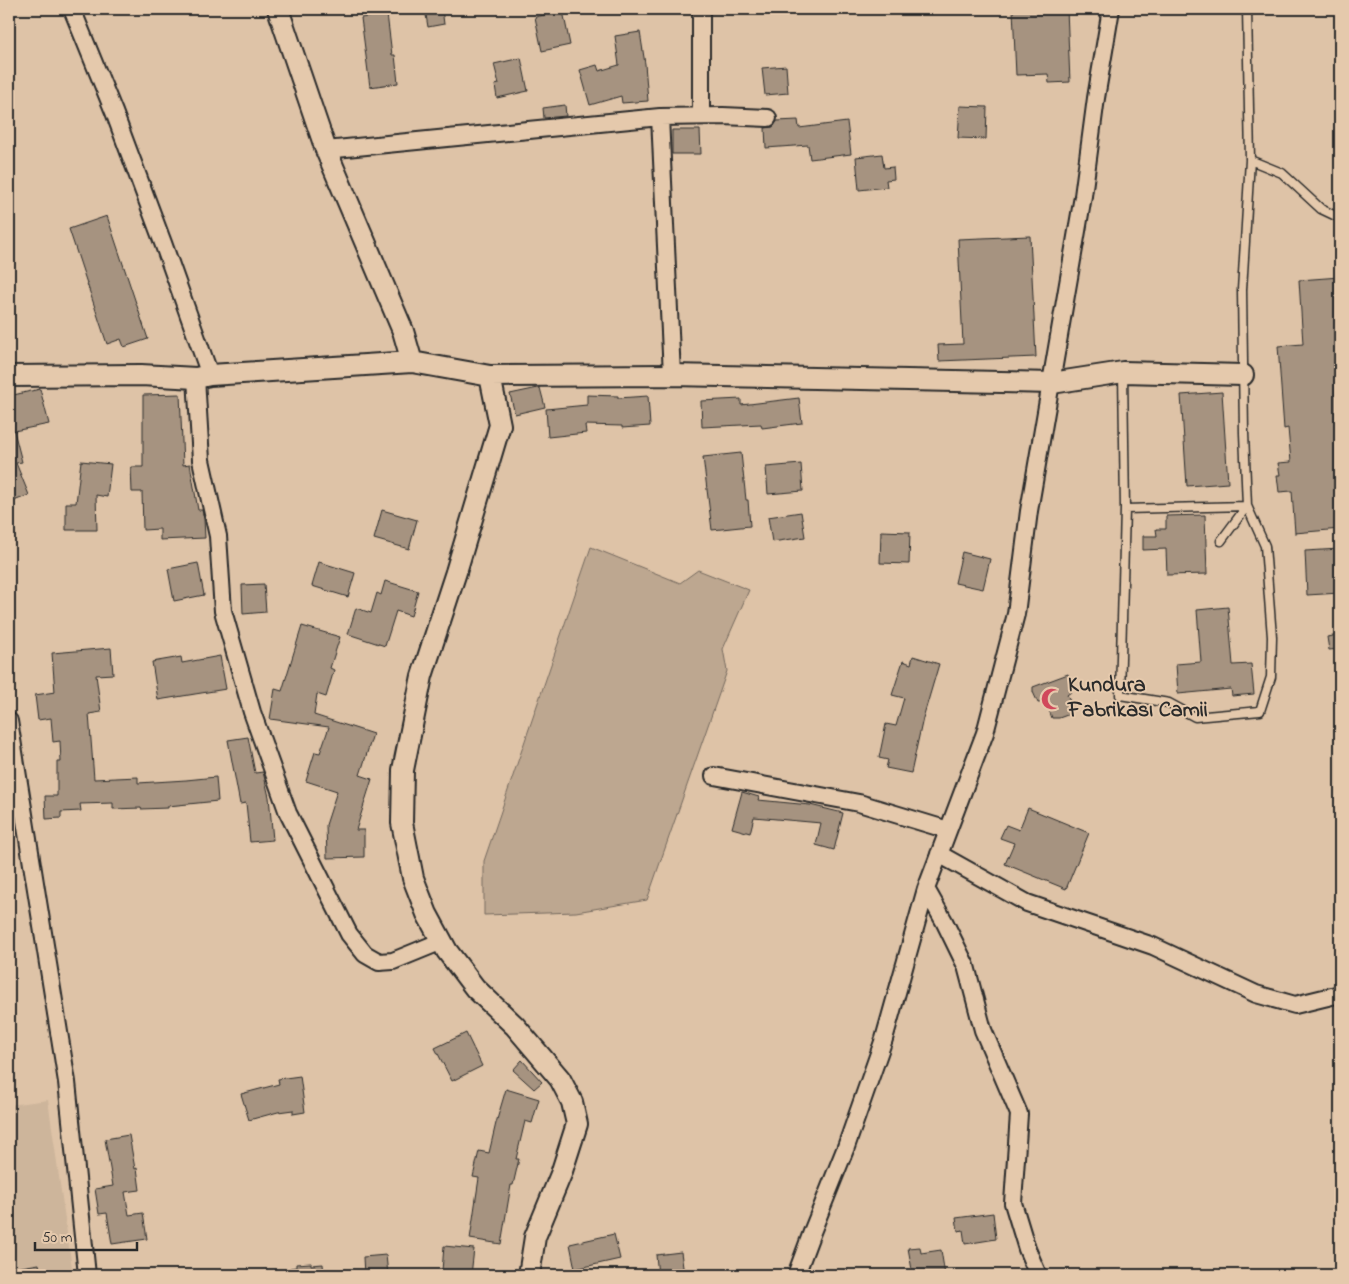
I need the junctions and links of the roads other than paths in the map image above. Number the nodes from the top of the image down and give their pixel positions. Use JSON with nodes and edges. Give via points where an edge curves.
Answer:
{"nodes":[{"id":1,"x":72,"y":9,"type":"edge"},
{"id":2,"x":278,"y":9,"type":"edge"},
{"id":3,"x":701,"y":9,"type":"edge"},
{"id":4,"x":1111,"y":9,"type":"edge"},
{"id":5,"x":1247,"y":9,"type":"edge"},
{"id":6,"x":701,"y":116,"type":"junction"},
{"id":7,"x":660,"y":117,"type":"junction"},
{"id":8,"x":768,"y":118,"type":"dead end"},
{"id":9,"x":326,"y":150,"type":"junction"},
{"id":10,"x":1250,"y":160,"type":"junction"},
{"id":11,"x":1340,"y":218,"type":"edge"},
{"id":12,"x":412,"y":362,"type":"junction"},
{"id":13,"x":1124,"y":372,"type":"junction"},
{"id":14,"x":1243,"y":375,"type":"junction"},
{"id":15,"x":9,"y":376,"type":"edge"},
{"id":16,"x":203,"y":376,"type":"junction"},
{"id":17,"x":490,"y":376,"type":"junction"},
{"id":18,"x":672,"y":376,"type":"junction"},
{"id":19,"x":1052,"y":382,"type":"junction"},
{"id":20,"x":1247,"y":506,"type":"junction"},
{"id":21,"x":1125,"y":509,"type":"junction"},
{"id":22,"x":1221,"y":541,"type":"dead end"},
{"id":23,"x":9,"y":721,"type":"edge"},
{"id":24,"x":714,"y":776,"type":"dead end"},
{"id":25,"x":948,"y":830,"type":"junction"},
{"id":26,"x":939,"y":854,"type":"junction"},
{"id":27,"x":926,"y":889,"type":"junction"},
{"id":28,"x":442,"y":941,"type":"junction"},
{"id":29,"x":1340,"y":994,"type":"edge"},
{"id":30,"x":87,"y":1275,"type":"edge"},
{"id":31,"x":529,"y":1275,"type":"edge"},
{"id":32,"x":796,"y":1275,"type":"edge"},
{"id":33,"x":1038,"y":1275,"type":"edge"}],
"edges":[{"from":1,"to":16,"type":"street","via":[[163,243]]},
{"from":2,"to":9,"type":"street"},
{"from":3,"to":6,"type":"street"},
{"from":4,"to":19,"type":"street"},
{"from":5,"to":10,"type":"lane"},
{"from":6,"to":7,"type":"street"},
{"from":6,"to":8,"type":"street"},
{"from":7,"to":9,"type":"street"},
{"from":7,"to":18,"type":"street"},
{"from":9,"to":12,"type":"street","via":[[403,332]]},
{"from":10,"to":11,"type":"lane","via":[[1282,173],[1321,209]]},
{"from":10,"to":14,"type":"lane","via":[[1242,290]]},
{"from":12,"to":16,"type":"street"},
{"from":12,"to":17,"type":"street"},
{"from":13,"to":14,"type":"street"},
{"from":13,"to":19,"type":"street"},
{"from":13,"to":21,"type":"lane"},
{"from":14,"to":20,"type":"lane"},
{"from":15,"to":16,"type":"street"},
{"from":16,"to":28,"type":"street","via":[[201,460],[218,536],[223,611],[252,712],[288,813],[349,934],[365,954],[379,962],[393,962]]},
{"from":17,"to":18,"type":"street"},
{"from":17,"to":28,"type":"street","via":[[500,425],[422,676],[403,770],[402,823],[412,878]]},
{"from":18,"to":19,"type":"street"},
{"from":19,"to":25,"type":"street","via":[[1029,511],[1016,614],[985,733]]},
{"from":20,"to":21,"type":"lane"},
{"from":20,"to":21,"type":"lane","via":[[1265,546],[1272,637],[1271,677],[1260,711],[1194,717],[1169,703],[1120,695]]},
{"from":20,"to":22,"type":"lane"},
{"from":23,"to":30,"type":"street","via":[[67,1082]]},
{"from":24,"to":25,"type":"street","via":[[859,803]]},
{"from":25,"to":26,"type":"street"},
{"from":26,"to":27,"type":"street"},
{"from":26,"to":29,"type":"street","via":[[1027,903],[1153,946],[1256,994],[1295,1005]]},
{"from":27,"to":32,"type":"street","via":[[884,1038]]},
{"from":27,"to":33,"type":"street","via":[[966,966],[983,1030],[1019,1114],[1013,1203]]},
{"from":28,"to":31,"type":"street","via":[[475,988],[515,1026],[560,1079],[572,1102],[577,1124],[535,1237]]}]}
